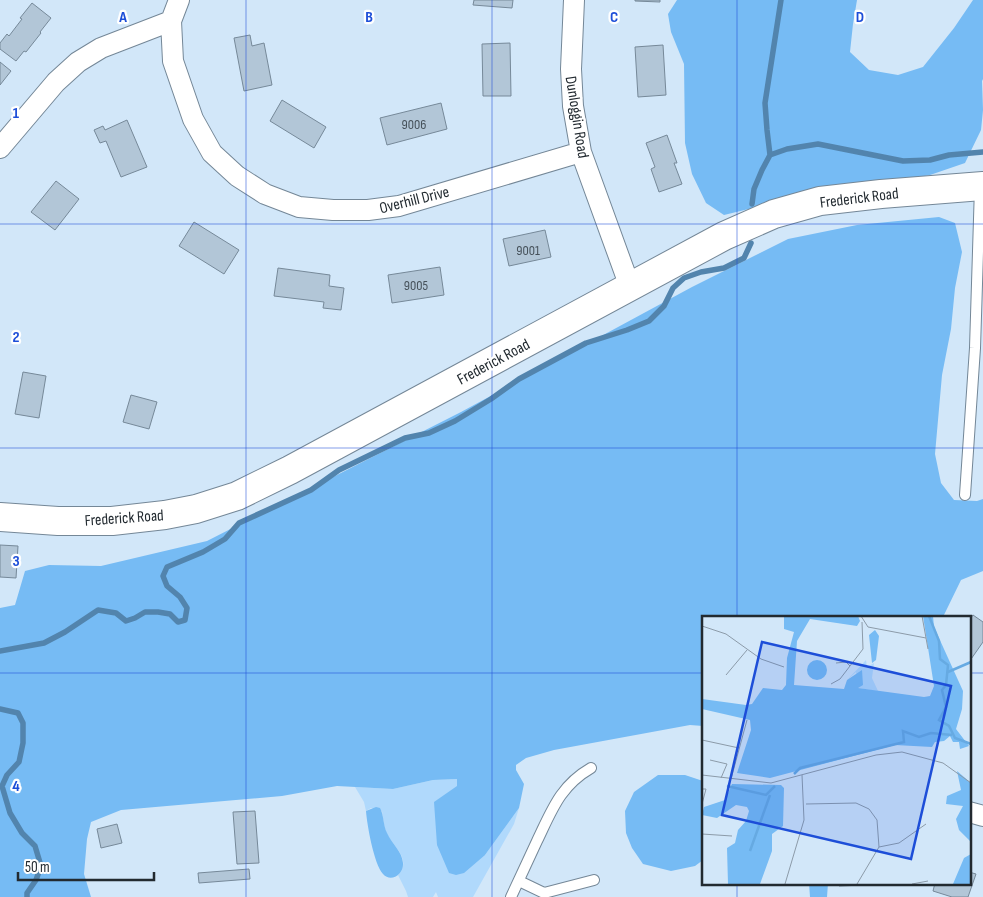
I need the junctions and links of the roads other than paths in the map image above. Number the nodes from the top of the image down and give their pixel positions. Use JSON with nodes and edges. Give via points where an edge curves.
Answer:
{"nodes":[{"id":1,"x":179,"y":0,"type":"edge"},
{"id":2,"x":574,"y":0,"type":"edge"},
{"id":3,"x":171,"y":21,"type":"junction"},
{"id":4,"x":0,"y":148,"type":"edge"},
{"id":5,"x":581,"y":152,"type":"junction"},
{"id":6,"x":981,"y":186,"type":"edge"},
{"id":7,"x":630,"y":287,"type":"junction"},
{"id":8,"x":979,"y":348,"type":"edge"},
{"id":9,"x":965,"y":495,"type":"dead end"},
{"id":10,"x":0,"y":517,"type":"edge"},
{"id":11,"x":591,"y":768,"type":"dead end"},
{"id":12,"x":970,"y":812,"type":"edge"},
{"id":13,"x":983,"y":816,"type":"edge"},
{"id":14,"x":594,"y":880,"type":"dead end"},
{"id":15,"x":518,"y":881,"type":"junction"},
{"id":16,"x":511,"y":897,"type":"edge"}],
"edges":[{"from":1,"to":3,"type":"street","name":"Overhill Drive"},
{"from":2,"to":5,"type":"street","name":"Dunloggin Road","via":[[571,68],[573,106]]},
{"from":3,"to":4,"type":"street","via":[[101,48],[78,62],[56,82]]},
{"from":3,"to":5,"type":"street","name":"Overhill Drive","via":[[172,62],[193,119],[212,153],[237,176],[265,194],[299,207],[368,210],[398,206]]},
{"from":5,"to":7,"type":"street","name":"Dunloggin Road"},
{"from":6,"to":7,"type":"main road","name":"Frederick Road","via":[[811,203],[774,214],[724,236]]},
{"from":6,"to":8,"type":"lane"},
{"from":7,"to":10,"type":"main road","name":"Frederick Road","via":[[237,496],[166,516],[121,520],[58,521]]},
{"from":8,"to":9,"type":"lane"},
{"from":11,"to":15,"type":"lane","via":[[579,775],[555,803]]},
{"from":12,"to":13,"type":"street"},
{"from":14,"to":15,"type":"lane","via":[[544,893]]},
{"from":15,"to":16,"type":"lane"}]}
